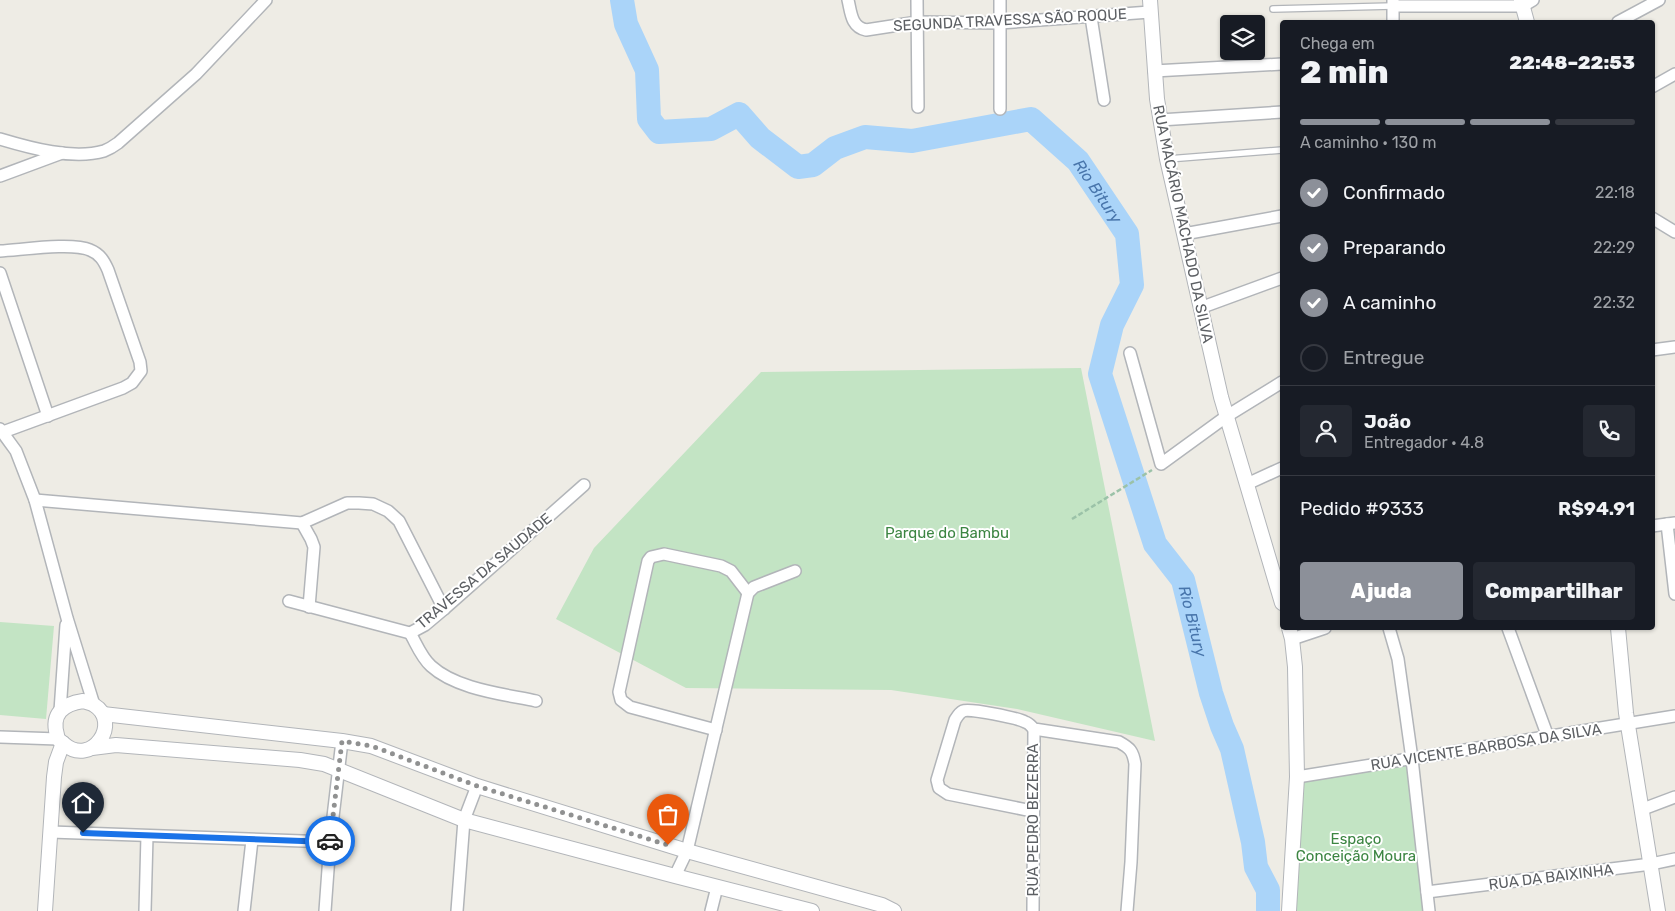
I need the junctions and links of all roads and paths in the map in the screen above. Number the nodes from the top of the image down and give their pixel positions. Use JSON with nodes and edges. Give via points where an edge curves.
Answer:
{"nodes":[{"id":1,"x":266,"y":0,"type":"edge"},
{"id":2,"x":848,"y":0,"type":"edge"},
{"id":3,"x":917,"y":0,"type":"edge"},
{"id":4,"x":1000,"y":0,"type":"edge"},
{"id":5,"x":1659,"y":0,"type":"edge"},
{"id":6,"x":1393,"y":3,"type":"edge"},
{"id":7,"x":1150,"y":6,"type":"edge"},
{"id":8,"x":1273,"y":9,"type":"dead end"},
{"id":9,"x":1527,"y":11,"type":"edge"},
{"id":10,"x":1091,"y":17,"type":"junction"},
{"id":11,"x":1393,"y":20,"type":"edge"},
{"id":12,"x":1622,"y":20,"type":"edge"},
{"id":13,"x":918,"y":22,"type":"junction"},
{"id":14,"x":1000,"y":23,"type":"junction"},
{"id":15,"x":1280,"y":64,"type":"edge"},
{"id":16,"x":1154,"y":71,"type":"junction"},
{"id":17,"x":1675,"y":74,"type":"edge"},
{"id":18,"x":1655,"y":85,"type":"edge"},
{"id":19,"x":1104,"y":100,"type":"dead end"},
{"id":20,"x":918,"y":107,"type":"dead end"},
{"id":21,"x":1000,"y":109,"type":"dead end"},
{"id":22,"x":1280,"y":112,"type":"edge"},
{"id":23,"x":1160,"y":120,"type":"junction"},
{"id":24,"x":0,"y":139,"type":"edge"},
{"id":25,"x":1280,"y":150,"type":"edge"},
{"id":26,"x":63,"y":153,"type":"junction"},
{"id":27,"x":1166,"y":159,"type":"junction"},
{"id":28,"x":0,"y":176,"type":"edge"},
{"id":29,"x":1280,"y":216,"type":"edge"},
{"id":30,"x":1655,"y":220,"type":"edge"},
{"id":31,"x":1675,"y":232,"type":"edge"},
{"id":32,"x":1184,"y":234,"type":"junction"},
{"id":33,"x":0,"y":252,"type":"edge"},
{"id":34,"x":0,"y":274,"type":"edge"},
{"id":35,"x":1280,"y":279,"type":"edge"},
{"id":36,"x":1200,"y":308,"type":"junction"},
{"id":37,"x":1675,"y":347,"type":"edge"},
{"id":38,"x":1655,"y":350,"type":"edge"},
{"id":39,"x":1130,"y":353,"type":"dead end"},
{"id":40,"x":1280,"y":383,"type":"edge"},
{"id":41,"x":48,"y":416,"type":"junction"},
{"id":42,"x":1227,"y":416,"type":"junction"},
{"id":43,"x":2,"y":430,"type":"edge"},
{"id":44,"x":1157,"y":466,"type":"junction"},
{"id":45,"x":1280,"y":469,"type":"edge"},
{"id":46,"x":1247,"y":484,"type":"junction"},
{"id":47,"x":584,"y":485,"type":"dead end"},
{"id":48,"x":35,"y":500,"type":"junction"},
{"id":49,"x":1072,"y":519,"type":"dead end"},
{"id":50,"x":302,"y":523,"type":"junction"},
{"id":51,"x":1671,"y":524,"type":"edge"},
{"id":52,"x":1655,"y":526,"type":"edge"},
{"id":53,"x":795,"y":571,"type":"dead end"},
{"id":54,"x":748,"y":593,"type":"junction"},
{"id":55,"x":1675,"y":594,"type":"edge"},
{"id":56,"x":1280,"y":596,"type":"edge"},
{"id":57,"x":288,"y":601,"type":"dead end"},
{"id":58,"x":309,"y":606,"type":"junction"},
{"id":59,"x":444,"y":609,"type":"junction"},
{"id":60,"x":66,"y":618,"type":"junction"},
{"id":61,"x":1311,"y":630,"type":"edge"},
{"id":62,"x":1390,"y":630,"type":"edge"},
{"id":63,"x":1509,"y":630,"type":"edge"},
{"id":64,"x":1618,"y":630,"type":"edge"},
{"id":65,"x":410,"y":633,"type":"junction"},
{"id":66,"x":1291,"y":633,"type":"edge"},
{"id":67,"x":536,"y":701,"type":"dead end"},
{"id":68,"x":99,"y":710,"type":"junction"},
{"id":69,"x":60,"y":711,"type":"junction"},
{"id":70,"x":1675,"y":716,"type":"edge"},
{"id":71,"x":1628,"y":724,"type":"junction"},
{"id":72,"x":716,"y":730,"type":"junction"},
{"id":73,"x":1034,"y":730,"type":"junction"},
{"id":74,"x":0,"y":737,"type":"edge"},
{"id":75,"x":1548,"y":737,"type":"junction"},
{"id":76,"x":60,"y":741,"type":"junction"},
{"id":77,"x":342,"y":741,"type":"junction"},
{"id":78,"x":92,"y":748,"type":"junction"},
{"id":79,"x":1412,"y":759,"type":"junction"},
{"id":80,"x":339,"y":770,"type":"junction"},
{"id":81,"x":1297,"y":777,"type":"junction"},
{"id":82,"x":477,"y":786,"type":"junction"},
{"id":83,"x":1675,"y":797,"type":"edge"},
{"id":84,"x":1643,"y":809,"type":"junction"},
{"id":85,"x":1032,"y":812,"type":"junction"},
{"id":86,"x":464,"y":820,"type":"junction"},
{"id":87,"x":51,"y":832,"type":"junction"},
{"id":88,"x":147,"y":836,"type":"junction"},
{"id":89,"x":252,"y":840,"type":"junction"},
{"id":90,"x":330,"y":842,"type":"junction"},
{"id":91,"x":687,"y":851,"type":"junction"},
{"id":92,"x":1675,"y":859,"type":"edge"},
{"id":93,"x":1652,"y":864,"type":"junction"},
{"id":94,"x":675,"y":876,"type":"junction"},
{"id":95,"x":717,"y":887,"type":"junction"},
{"id":96,"x":1427,"y":892,"type":"junction"},
{"id":97,"x":45,"y":911,"type":"edge"},
{"id":98,"x":145,"y":911,"type":"edge"},
{"id":99,"x":244,"y":911,"type":"edge"},
{"id":100,"x":325,"y":911,"type":"edge"},
{"id":101,"x":457,"y":911,"type":"edge"},
{"id":102,"x":711,"y":911,"type":"edge"},
{"id":103,"x":812,"y":911,"type":"edge"},
{"id":104,"x":894,"y":911,"type":"edge"},
{"id":105,"x":1032,"y":911,"type":"edge"},
{"id":106,"x":1127,"y":911,"type":"edge"},
{"id":107,"x":1289,"y":911,"type":"edge"},
{"id":108,"x":1429,"y":911,"type":"edge"},
{"id":109,"x":1658,"y":911,"type":"edge"}],
"edges":[{"from":1,"to":26,"type":"street","via":[[196,74],[118,143],[105,151]]},
{"from":2,"to":13,"type":"street","name":"SEGUNDA TRAVESSA SÃO ROQUE","via":[[854,23],[861,29]]},
{"from":3,"to":13,"type":"street"},
{"from":4,"to":14,"type":"street"},
{"from":5,"to":12,"type":"street"},
{"from":6,"to":8,"type":"lane"},
{"from":6,"to":9,"type":"street"},
{"from":6,"to":11,"type":"street"},
{"from":7,"to":10,"type":"street","name":"SEGUNDA TRAVESSA SÃO ROQUE"},
{"from":7,"to":16,"type":"street","name":"RUA MACÁRIO MACHADO DA SILVA"},
{"from":10,"to":14,"type":"street","name":"SEGUNDA TRAVESSA SÃO ROQUE"},
{"from":10,"to":19,"type":"street"},
{"from":13,"to":14,"type":"street","name":"SEGUNDA TRAVESSA SÃO ROQUE"},
{"from":13,"to":20,"type":"street"},
{"from":14,"to":21,"type":"street"},
{"from":15,"to":16,"type":"street"},
{"from":16,"to":23,"type":"street","name":"RUA MACÁRIO MACHADO DA SILVA"},
{"from":17,"to":18,"type":"street"},
{"from":22,"to":23,"type":"street"},
{"from":23,"to":27,"type":"street","name":"RUA MACÁRIO MACHADO DA SILVA"},
{"from":24,"to":26,"type":"street","via":[[33,149]]},
{"from":25,"to":27,"type":"lane"},
{"from":26,"to":28,"type":"street"},
{"from":27,"to":32,"type":"street","name":"RUA MACÁRIO MACHADO DA SILVA"},
{"from":29,"to":32,"type":"street"},
{"from":30,"to":31,"type":"street"},
{"from":32,"to":36,"type":"street","name":"RUA MACÁRIO MACHADO DA SILVA"},
{"from":33,"to":41,"type":"street","via":[[75,246],[91,250],[102,258],[140,362],[141,371],[132,383]]},
{"from":34,"to":41,"type":"street"},
{"from":35,"to":36,"type":"street"},
{"from":36,"to":42,"type":"street","name":"RUA MACÁRIO MACHADO DA SILVA"},
{"from":37,"to":38,"type":"street"},
{"from":39,"to":44,"type":"street"},
{"from":40,"to":42,"type":"street"},
{"from":41,"to":43,"type":"street"},
{"from":42,"to":44,"type":"street"},
{"from":42,"to":46,"type":"street","name":"RUA MACÁRIO MACHADO DA SILVA"},
{"from":43,"to":48,"type":"street","via":[[16,451]]},
{"from":44,"to":49,"type":"path"},
{"from":45,"to":46,"type":"street"},
{"from":46,"to":56,"type":"street","name":"RUA MACÁRIO MACHADO DA SILVA"},
{"from":47,"to":59,"type":"street","name":"TRAVESSA DA SAUDADE"},
{"from":48,"to":50,"type":"street"},
{"from":48,"to":60,"type":"street"},
{"from":50,"to":58,"type":"street","via":[[314,547]]},
{"from":50,"to":59,"type":"street","via":[[347,503],[373,504],[388,511],[399,521]]},
{"from":51,"to":52,"type":"street"},
{"from":51,"to":55,"type":"street"},
{"from":53,"to":54,"type":"street","via":[[754,587]]},
{"from":54,"to":72,"type":"street"},
{"from":54,"to":72,"type":"street","via":[[731,570],[721,566],[664,554],[648,561],[619,692],[621,700],[630,707]]},
{"from":57,"to":58,"type":"street","name":"TRAVESSA DA SAUDADE"},
{"from":58,"to":65,"type":"street","name":"TRAVESSA DA SAUDADE"},
{"from":59,"to":65,"type":"street","name":"TRAVESSA DA SAUDADE"},
{"from":60,"to":68,"type":"street"},
{"from":60,"to":69,"type":"street"},
{"from":61,"to":66,"type":"street"},
{"from":62,"to":79,"type":"street","via":[[1398,659]]},
{"from":63,"to":75,"type":"street"},
{"from":64,"to":71,"type":"street"},
{"from":65,"to":67,"type":"street","via":[[429,664],[440,673],[468,686]]},
{"from":66,"to":81,"type":"street","via":[[1295,667]]},
{"from":68,"to":69,"type":"street","via":[[83,701],[70,703]]},
{"from":68,"to":77,"type":"street"},
{"from":68,"to":78,"type":"street","via":[[106,727],[102,739]]},
{"from":69,"to":76,"type":"street","via":[[56,720]]},
{"from":70,"to":71,"type":"street","name":"RUA VICENTE BARBOSA DA SILVA"},
{"from":71,"to":75,"type":"street","name":"RUA VICENTE BARBOSA DA SILVA"},
{"from":71,"to":84,"type":"street"},
{"from":72,"to":91,"type":"street"},
{"from":73,"to":85,"type":"street","name":"RUA PEDRO BEZERRA"},
{"from":73,"to":85,"type":"street","via":[[1019,719],[975,711],[960,712],[938,780],[939,788],[948,794]]},
{"from":73,"to":106,"type":"street","via":[[1119,742],[1132,751],[1135,764]]},
{"from":74,"to":76,"type":"street"},
{"from":75,"to":79,"type":"street","name":"RUA VICENTE BARBOSA DA SILVA"},
{"from":76,"to":78,"type":"street","via":[[81,751]]},
{"from":76,"to":87,"type":"street"},
{"from":77,"to":80,"type":"street"},
{"from":77,"to":82,"type":"street","via":[[372,746]]},
{"from":78,"to":80,"type":"street","via":[[116,745],[300,760]]},
{"from":79,"to":81,"type":"street","name":"RUA VICENTE BARBOSA DA SILVA"},
{"from":79,"to":96,"type":"street"},
{"from":80,"to":86,"type":"street"},
{"from":80,"to":90,"type":"street"},
{"from":81,"to":107,"type":"street"},
{"from":82,"to":86,"type":"street"},
{"from":82,"to":91,"type":"street"},
{"from":83,"to":84,"type":"street"},
{"from":84,"to":93,"type":"street"},
{"from":85,"to":105,"type":"street","name":"RUA PEDRO BEZERRA"},
{"from":86,"to":94,"type":"street"},
{"from":86,"to":101,"type":"street"},
{"from":87,"to":88,"type":"street"},
{"from":87,"to":97,"type":"street"},
{"from":88,"to":89,"type":"street"},
{"from":88,"to":98,"type":"street"},
{"from":89,"to":90,"type":"street"},
{"from":89,"to":99,"type":"street"},
{"from":90,"to":100,"type":"street"},
{"from":91,"to":94,"type":"street"},
{"from":91,"to":104,"type":"street"},
{"from":92,"to":93,"type":"street","name":"RUA DA BAIXINHA"},
{"from":93,"to":96,"type":"street","name":"RUA DA BAIXINHA"},
{"from":93,"to":109,"type":"street"},
{"from":94,"to":95,"type":"street"},
{"from":95,"to":102,"type":"street"},
{"from":95,"to":103,"type":"street"},
{"from":96,"to":108,"type":"street"}]}
